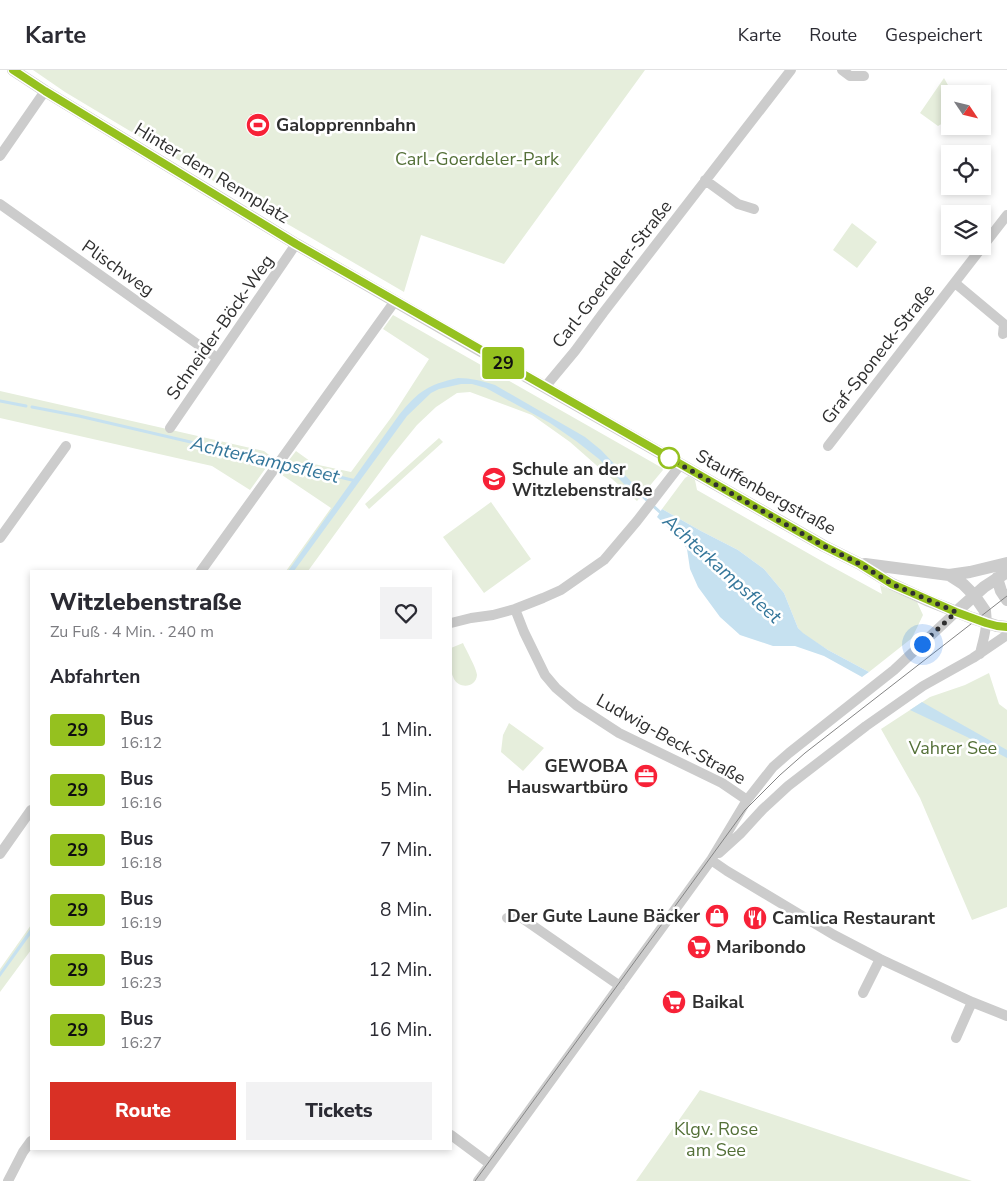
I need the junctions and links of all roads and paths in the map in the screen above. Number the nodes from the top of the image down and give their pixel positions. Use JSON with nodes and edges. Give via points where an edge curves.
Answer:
{"nodes":[{"id":1,"x":13,"y":70,"type":"edge"},
{"id":2,"x":791,"y":70,"type":"edge"},
{"id":3,"x":842,"y":70,"type":"edge"},
{"id":4,"x":864,"y":76,"type":"dead end"},
{"id":5,"x":45,"y":91,"type":"junction"},
{"id":6,"x":0,"y":156,"type":"edge"},
{"id":7,"x":705,"y":180,"type":"junction"},
{"id":8,"x":0,"y":204,"type":"edge"},
{"id":9,"x":754,"y":210,"type":"dead end"},
{"id":10,"x":1007,"y":215,"type":"edge"},
{"id":11,"x":296,"y":244,"type":"junction"},
{"id":12,"x":955,"y":283,"type":"junction"},
{"id":13,"x":395,"y":301,"type":"junction"},
{"id":14,"x":1003,"y":334,"type":"dead end"},
{"id":15,"x":217,"y":358,"type":"junction"},
{"id":16,"x":545,"y":387,"type":"junction"},
{"id":17,"x":170,"y":428,"type":"dead end"},
{"id":18,"x":66,"y":446,"type":"dead end"},
{"id":19,"x":828,"y":446,"type":"dead end"},
{"id":20,"x":681,"y":464,"type":"junction"},
{"id":21,"x":0,"y":538,"type":"edge"},
{"id":22,"x":1007,"y":563,"type":"edge"},
{"id":23,"x":860,"y":564,"type":"junction"},
{"id":24,"x":202,"y":570,"type":"edge"},
{"id":25,"x":949,"y":575,"type":"junction"},
{"id":26,"x":1002,"y":575,"type":"edge"},
{"id":27,"x":974,"y":595,"type":"junction"},
{"id":28,"x":1007,"y":600,"type":"edge"},
{"id":29,"x":515,"y":608,"type":"junction"},
{"id":30,"x":956,"y":612,"type":"junction"},
{"id":31,"x":452,"y":622,"type":"edge"},
{"id":32,"x":986,"y":623,"type":"junction"},
{"id":33,"x":1007,"y":626,"type":"edge"},
{"id":34,"x":1007,"y":635,"type":"edge"},
{"id":35,"x":980,"y":654,"type":"junction"},
{"id":36,"x":747,"y":800,"type":"junction"},
{"id":37,"x":30,"y":811,"type":"edge"},
{"id":38,"x":0,"y":854,"type":"edge"},
{"id":39,"x":711,"y":860,"type":"junction"},
{"id":40,"x":507,"y":918,"type":"dead end"},
{"id":41,"x":880,"y":958,"type":"junction"},
{"id":42,"x":620,"y":986,"type":"junction"},
{"id":43,"x":863,"y":992,"type":"dead end"},
{"id":44,"x":972,"y":1002,"type":"junction"},
{"id":45,"x":1007,"y":1016,"type":"edge"},
{"id":46,"x":956,"y":1038,"type":"dead end"},
{"id":47,"x":452,"y":1136,"type":"edge"},
{"id":48,"x":30,"y":1142,"type":"edge"},
{"id":49,"x":490,"y":1164,"type":"junction"},
{"id":50,"x":8,"y":1181,"type":"edge"},
{"id":51,"x":478,"y":1181,"type":"edge"}],
"edges":[{"from":1,"to":5,"type":"street","name":"Hinter dem Rennplatz"},
{"from":2,"to":7,"type":"street","name":"Carl-Goerdeler-Straße"},
{"from":3,"to":4,"type":"street","via":[[850,76]]},
{"from":5,"to":6,"type":"street"},
{"from":5,"to":11,"type":"street","name":"Hinter dem Rennplatz"},
{"from":7,"to":9,"type":"street","via":[[738,204]]},
{"from":7,"to":16,"type":"street","name":"Carl-Goerdeler-Straße"},
{"from":8,"to":15,"type":"street","name":"Plischweg"},
{"from":10,"to":12,"type":"street","name":"Graf-Sponeck-Straße"},
{"from":11,"to":13,"type":"street","name":"Hinter dem Rennplatz"},
{"from":11,"to":15,"type":"street","name":"Schneider-Böck-Weg"},
{"from":12,"to":14,"type":"street","name":"Graf-Sponeck-Straße","via":[[1004,324]]},
{"from":12,"to":19,"type":"street","name":"Graf-Sponeck-Straße"},
{"from":13,"to":16,"type":"street","name":"Stauffenbergstraße"},
{"from":13,"to":24,"type":"street"},
{"from":15,"to":17,"type":"street","name":"Schneider-Böck-Weg"},
{"from":16,"to":20,"type":"street","name":"Stauffenbergstraße"},
{"from":18,"to":21,"type":"street"},
{"from":20,"to":23,"type":"street","name":"Stauffenbergstraße"},
{"from":20,"to":29,"type":"street","via":[[604,560],[562,590]]},
{"from":22,"to":25,"type":"street","name":"Stauffenbergstraße"},
{"from":23,"to":25,"type":"street","name":"Stauffenbergstraße"},
{"from":23,"to":30,"type":"street","name":"Stauffenbergstraße","via":[[892,584]]},
{"from":25,"to":27,"type":"street","name":"Stauffenbergstraße"},
{"from":26,"to":27,"type":"street"},
{"from":26,"to":28,"type":"street","via":[[1000,591]]},
{"from":27,"to":30,"type":"street"},
{"from":27,"to":32,"type":"street","name":"Stauffenbergstraße","via":[[985,611]]},
{"from":29,"to":31,"type":"street"},
{"from":29,"to":36,"type":"street","name":"Ludwig-Beck-Straße","via":[[545,675],[576,705],[619,733],[722,783]]},
{"from":30,"to":32,"type":"street","name":"Stauffenbergstraße"},
{"from":30,"to":36,"type":"street","via":[[894,670],[773,767]]},
{"from":32,"to":33,"type":"street","name":"Stauffenbergstraße"},
{"from":32,"to":35,"type":"street"},
{"from":34,"to":35,"type":"street"},
{"from":35,"to":39,"type":"street","via":[[895,705],[812,766],[762,809]]},
{"from":36,"to":39,"type":"street"},
{"from":37,"to":38,"type":"street"},
{"from":39,"to":41,"type":"street","via":[[834,935]]},
{"from":39,"to":42,"type":"street"},
{"from":40,"to":42,"type":"street","via":[[519,916]]},
{"from":41,"to":43,"type":"street"},
{"from":41,"to":44,"type":"street"},
{"from":42,"to":49,"type":"street"},
{"from":44,"to":45,"type":"street"},
{"from":44,"to":46,"type":"street"},
{"from":47,"to":49,"type":"street"},
{"from":48,"to":50,"type":"street"},
{"from":49,"to":51,"type":"street"}]}
